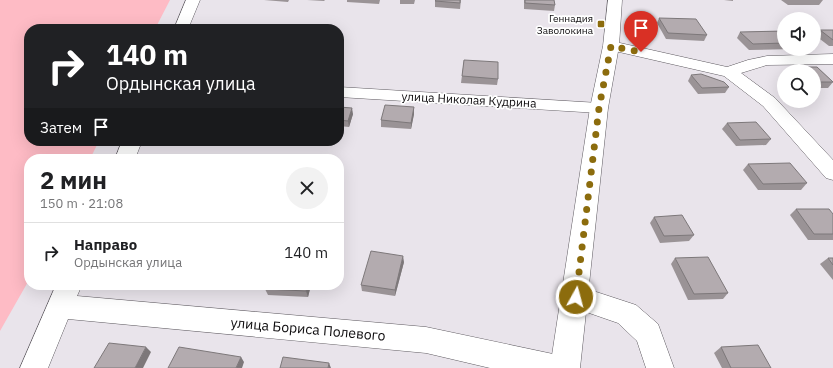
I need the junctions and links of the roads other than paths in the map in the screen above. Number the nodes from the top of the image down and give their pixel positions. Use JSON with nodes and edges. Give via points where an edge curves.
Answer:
{"nodes":[{"id":1,"x":193,"y":0,"type":"edge"},
{"id":2,"x":616,"y":0,"type":"edge"},
{"id":3,"x":183,"y":24,"type":"edge"},
{"id":4,"x":611,"y":46,"type":"junction"},
{"id":5,"x":833,"y":59,"type":"edge"},
{"id":6,"x":729,"y":72,"type":"junction"},
{"id":7,"x":344,"y":92,"type":"edge"},
{"id":8,"x":599,"y":108,"type":"junction"},
{"id":9,"x":833,"y":173,"type":"edge"},
{"id":10,"x":64,"y":295,"type":"edge"},
{"id":11,"x":576,"y":297,"type":"junction"},
{"id":12,"x":34,"y":368,"type":"edge"},
{"id":13,"x":553,"y":368,"type":"edge"},
{"id":14,"x":565,"y":368,"type":"edge"},
{"id":15,"x":660,"y":368,"type":"edge"}],
"edges":[{"from":1,"to":3,"type":"street"},
{"from":2,"to":4,"type":"main road"},
{"from":4,"to":6,"type":"street"},
{"from":4,"to":8,"type":"main road"},
{"from":5,"to":6,"type":"street","via":[[764,60],[743,64]]},
{"from":6,"to":9,"type":"street","via":[[770,102]]},
{"from":7,"to":8,"type":"street","name":"улица Николая Кудрина"},
{"from":8,"to":11,"type":"main road"},
{"from":10,"to":12,"type":"street"},
{"from":10,"to":13,"type":"street","name":"улица Бориса Полевого","via":[[426,340]]},
{"from":11,"to":14,"type":"main road"},
{"from":11,"to":15,"type":"street","via":[[627,314],[648,333]]}]}
